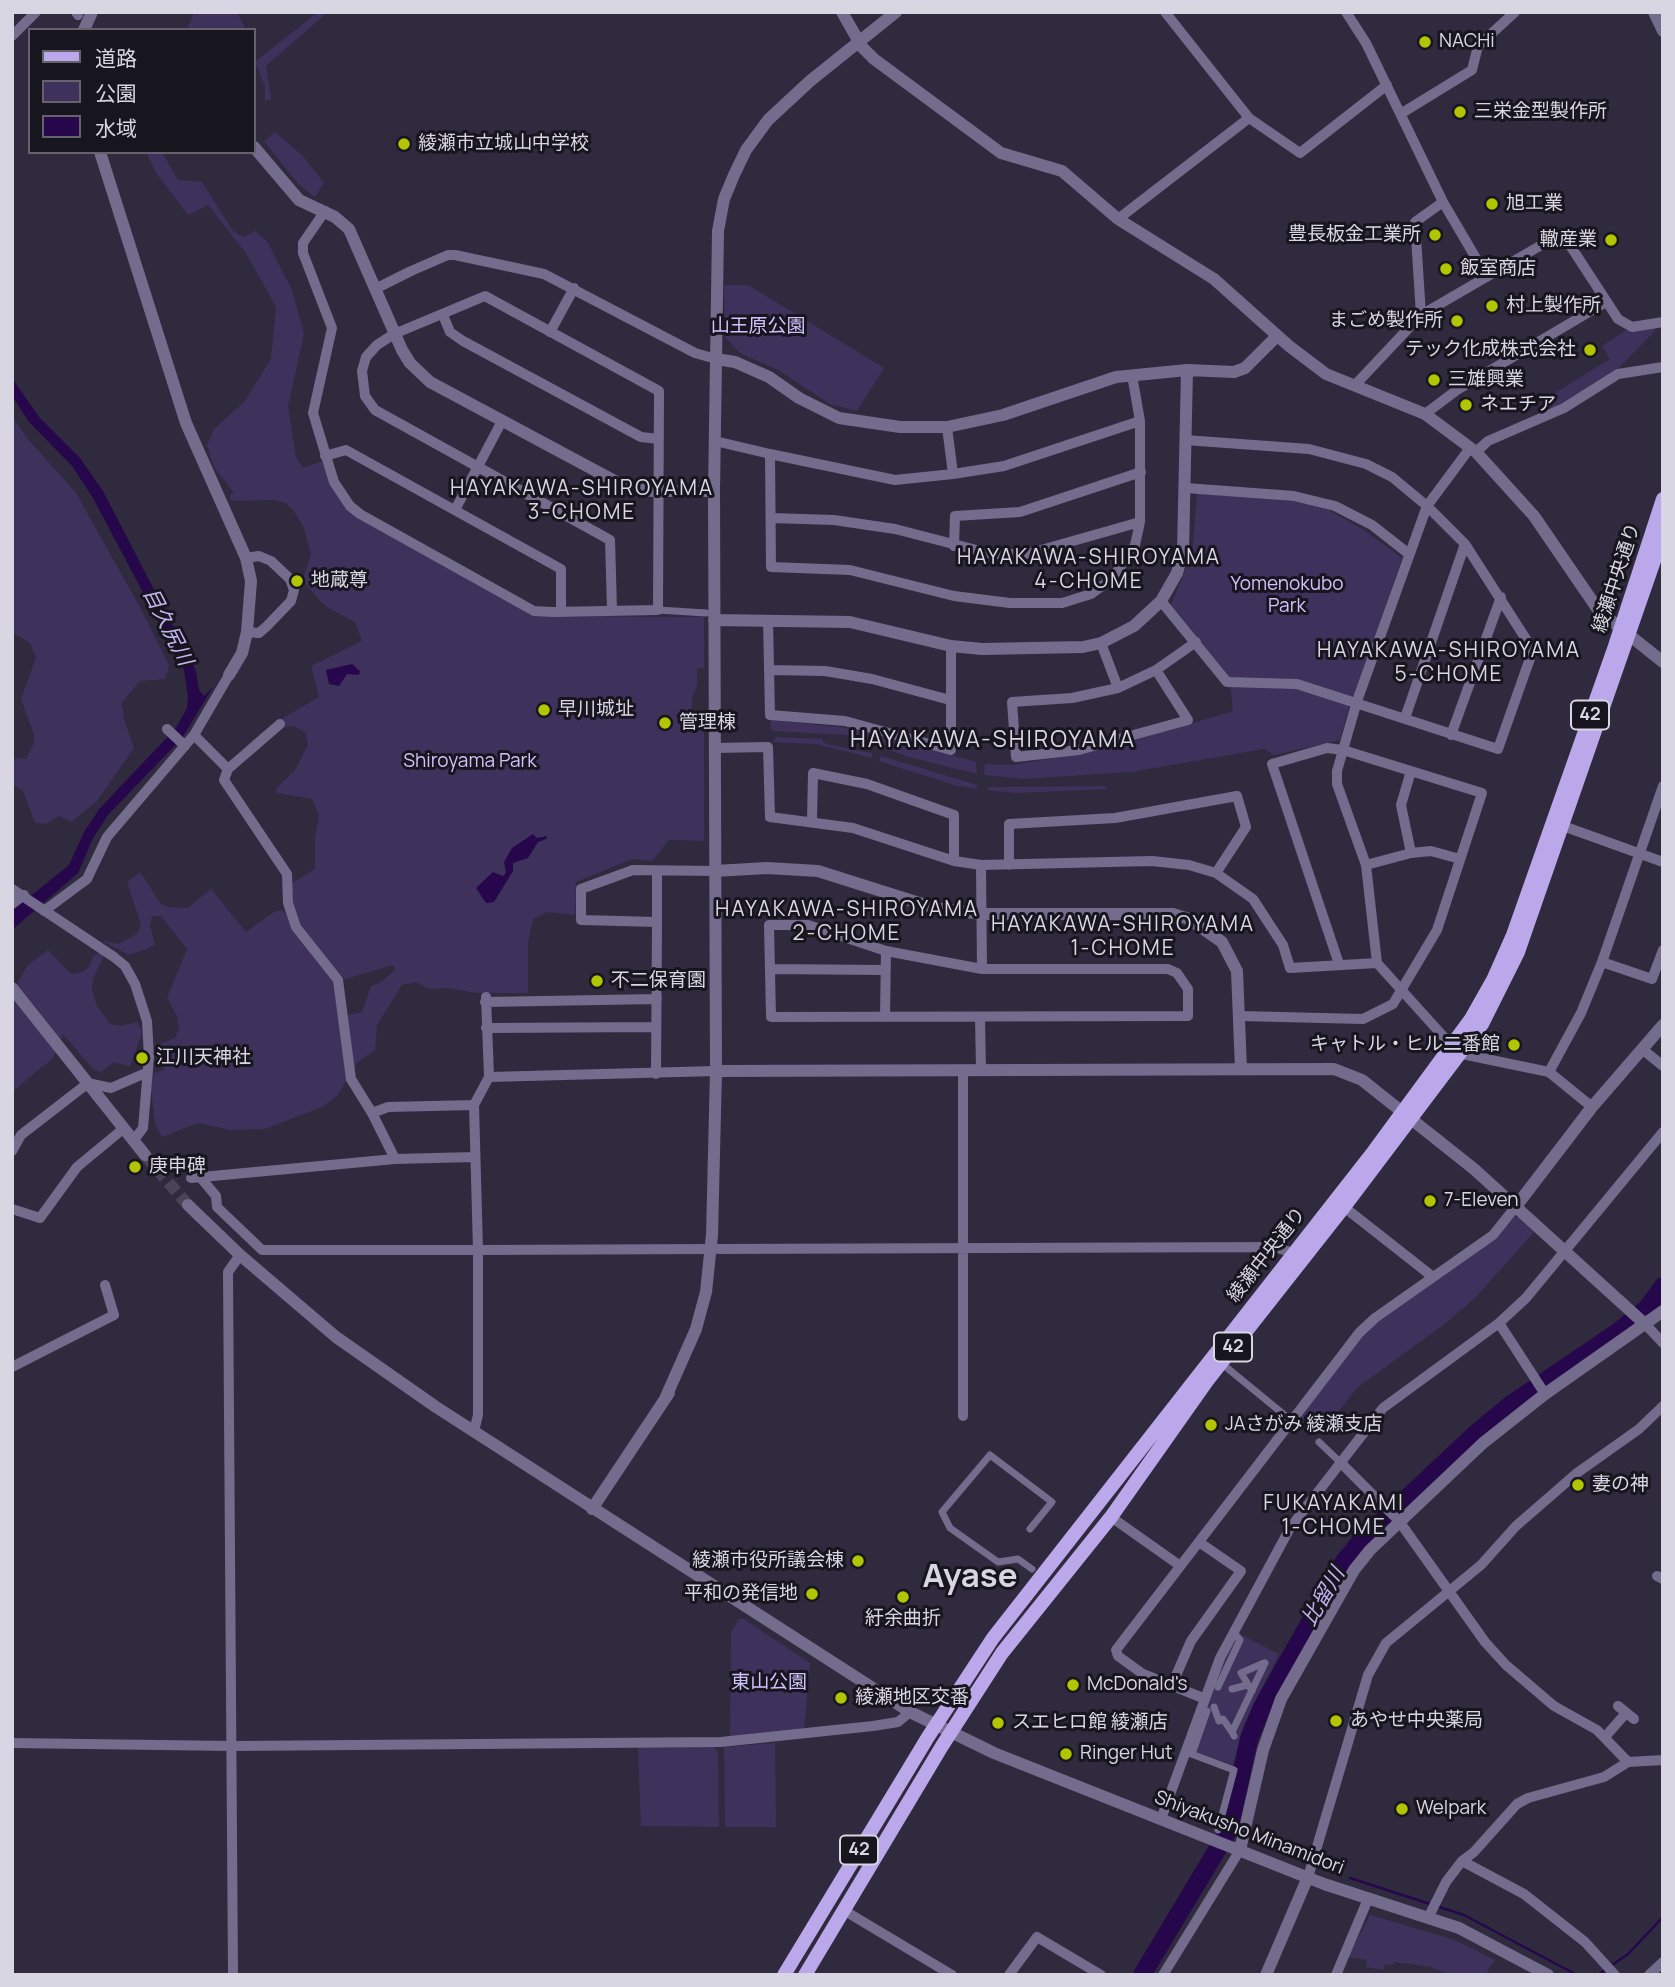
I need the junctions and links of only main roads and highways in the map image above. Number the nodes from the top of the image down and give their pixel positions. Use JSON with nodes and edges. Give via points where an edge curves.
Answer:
{"nodes":[{"id":1,"x":1663,"y":499,"type":"edge"},
{"id":2,"x":1663,"y":535,"type":"edge"},
{"id":3,"x":1625,"y":633,"type":"junction"},
{"id":4,"x":1406,"y":1115,"type":"junction"},
{"id":5,"x":783,"y":1975,"type":"edge"},
{"id":6,"x":805,"y":1975,"type":"edge"}],
"edges":[{"from":1,"to":3,"type":"main road","name":"綾瀬中央通り","number":"42"},
{"from":2,"to":3,"type":"main road","name":"綾瀬中央通り","number":"42"},
{"from":3,"to":4,"type":"main road","name":"綾瀬中央通り","number":"42","via":[[1518,952],[1482,1024]]},
{"from":4,"to":5,"type":"main road","name":"綾瀬中央通り","number":"42","via":[[993,1638]]},
{"from":4,"to":6,"type":"main road","name":"綾瀬中央通り","number":"42","via":[[1344,1207],[1206,1381],[1111,1517],[1017,1633]]}]}
